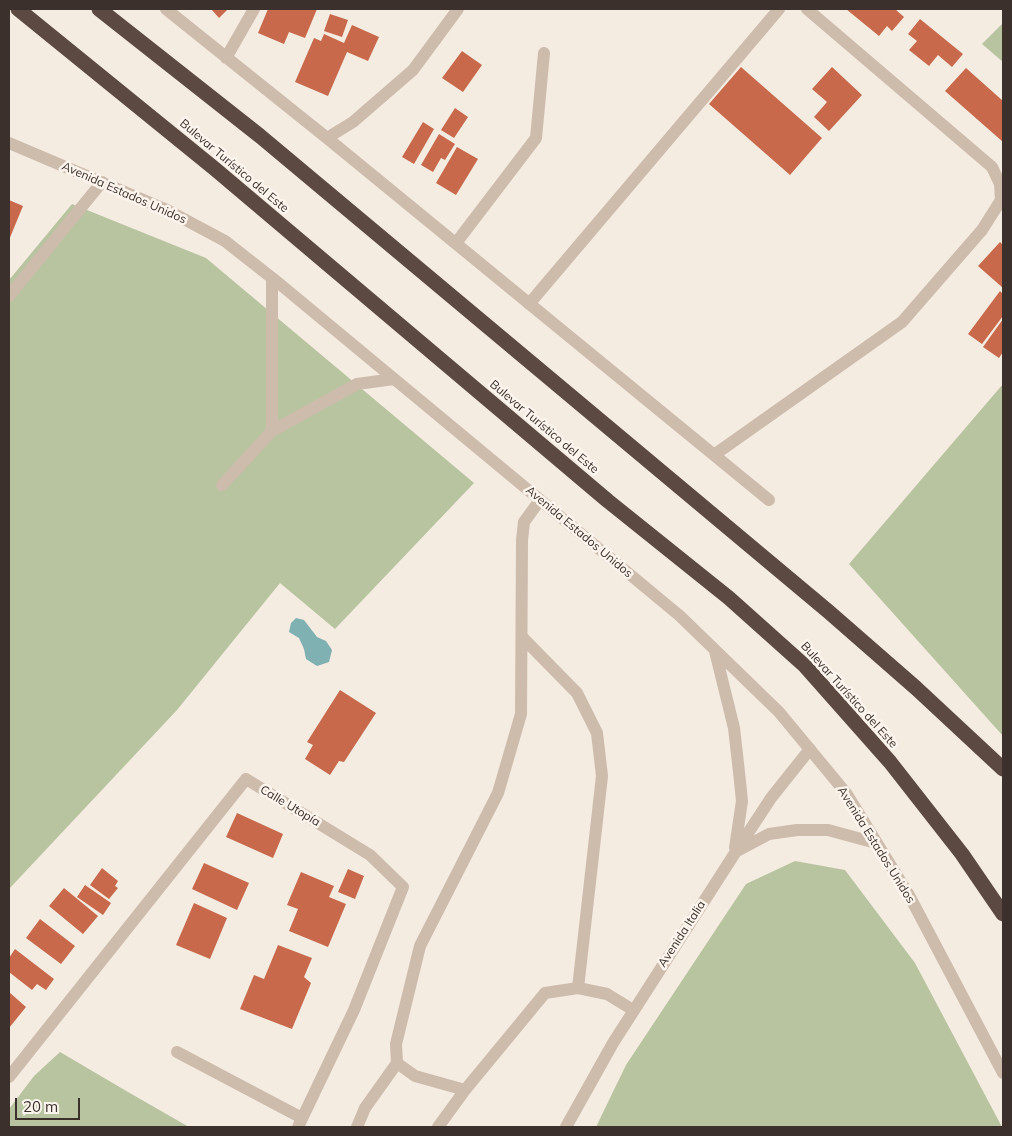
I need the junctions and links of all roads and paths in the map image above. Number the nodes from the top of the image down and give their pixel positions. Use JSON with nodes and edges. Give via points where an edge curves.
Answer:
{"nodes":[{"id":1,"x":18,"y":9,"type":"edge"},
{"id":2,"x":99,"y":9,"type":"edge"},
{"id":3,"x":166,"y":9,"type":"edge"},
{"id":4,"x":254,"y":9,"type":"edge"},
{"id":5,"x":458,"y":9,"type":"edge"},
{"id":6,"x":779,"y":9,"type":"edge"},
{"id":7,"x":807,"y":9,"type":"edge"},
{"id":8,"x":544,"y":53,"type":"dead end"},
{"id":9,"x":226,"y":58,"type":"junction"},
{"id":10,"x":327,"y":138,"type":"junction"},
{"id":11,"x":9,"y":143,"type":"edge"},
{"id":12,"x":102,"y":182,"type":"junction"},
{"id":13,"x":456,"y":243,"type":"junction"},
{"id":14,"x":272,"y":278,"type":"junction"},
{"id":15,"x":9,"y":296,"type":"edge"},
{"id":16,"x":529,"y":304,"type":"junction"},
{"id":17,"x":394,"y":379,"type":"junction"},
{"id":18,"x":272,"y":431,"type":"junction"},
{"id":19,"x":714,"y":455,"type":"junction"},
{"id":20,"x":222,"y":485,"type":"dead end"},
{"id":21,"x":540,"y":500,"type":"junction"},
{"id":22,"x":769,"y":500,"type":"dead end"},
{"id":23,"x":522,"y":637,"type":"junction"},
{"id":24,"x":715,"y":650,"type":"junction"},
{"id":25,"x":810,"y":749,"type":"junction"},
{"id":26,"x":1003,"y":769,"type":"edge"},
{"id":27,"x":876,"y":843,"type":"junction"},
{"id":28,"x":735,"y":853,"type":"junction"},
{"id":29,"x":1003,"y":914,"type":"edge"},
{"id":30,"x":578,"y":988,"type":"junction"},
{"id":31,"x":633,"y":1010,"type":"junction"},
{"id":32,"x":177,"y":1052,"type":"dead end"},
{"id":33,"x":397,"y":1063,"type":"junction"},
{"id":34,"x":1003,"y":1073,"type":"edge"},
{"id":35,"x":9,"y":1077,"type":"edge"},
{"id":36,"x":465,"y":1090,"type":"junction"},
{"id":37,"x":300,"y":1123,"type":"edge"},
{"id":38,"x":357,"y":1127,"type":"edge"},
{"id":39,"x":438,"y":1127,"type":"edge"},
{"id":40,"x":566,"y":1127,"type":"edge"}],
"edges":[{"from":1,"to":29,"type":"highway","name":"Bulevar Turístico del Este","via":[[729,598],[805,666],[890,762],[962,854]]},
{"from":2,"to":26,"type":"highway","via":[[260,136],[829,612]]},
{"from":3,"to":9,"type":"street"},
{"from":4,"to":9,"type":"street"},
{"from":5,"to":10,"type":"street","via":[[414,70],[353,122]]},
{"from":6,"to":16,"type":"street"},
{"from":7,"to":19,"type":"street","via":[[992,167],[1000,184],[1001,200],[982,230],[902,322]]},
{"from":8,"to":13,"type":"street","via":[[536,138]]},
{"from":9,"to":10,"type":"street"},
{"from":10,"to":13,"type":"street"},
{"from":11,"to":12,"type":"street","name":"Avenida Estados Unidos"},
{"from":12,"to":14,"type":"street","name":"Avenida Estados Unidos","via":[[167,210],[225,241]]},
{"from":12,"to":15,"type":"street"},
{"from":13,"to":16,"type":"street"},
{"from":14,"to":17,"type":"street","name":"Avenida Estados Unidos"},
{"from":14,"to":18,"type":"street"},
{"from":16,"to":19,"type":"street"},
{"from":17,"to":18,"type":"street","via":[[357,384]]},
{"from":17,"to":21,"type":"street","name":"Avenida Estados Unidos"},
{"from":18,"to":20,"type":"street"},
{"from":19,"to":22,"type":"street"},
{"from":21,"to":23,"type":"street","via":[[524,522]]},
{"from":21,"to":24,"type":"street","name":"Avenida Estados Unidos","via":[[680,616]]},
{"from":23,"to":30,"type":"street","via":[[577,693],[597,733],[602,776]]},
{"from":23,"to":33,"type":"street","via":[[521,714],[498,793],[420,946],[396,1044]]},
{"from":24,"to":25,"type":"street","name":"Avenida Estados Unidos","via":[[779,712]]},
{"from":24,"to":28,"type":"street","via":[[734,728],[740,772],[742,801]]},
{"from":25,"to":27,"type":"street","name":"Avenida Estados Unidos","via":[[846,793]]},
{"from":25,"to":28,"type":"street","name":"Avenida Italia","via":[[771,798]]},
{"from":27,"to":28,"type":"street","via":[[828,830],[797,830],[769,834]]},
{"from":27,"to":34,"type":"street","name":"Avenida Estados Unidos","via":[[910,897]]},
{"from":28,"to":31,"type":"street","name":"Avenida Italia"},
{"from":30,"to":31,"type":"street","via":[[607,994]]},
{"from":30,"to":36,"type":"street","via":[[545,993]]},
{"from":31,"to":40,"type":"street","name":"Avenida Italia"},
{"from":32,"to":37,"type":"street"},
{"from":33,"to":36,"type":"street","via":[[415,1076]]},
{"from":33,"to":38,"type":"street","via":[[365,1108]]},
{"from":35,"to":37,"type":"street","name":"Calle Utopía","via":[[246,779],[370,855],[403,887],[354,1010]]},
{"from":36,"to":39,"type":"street"}]}
